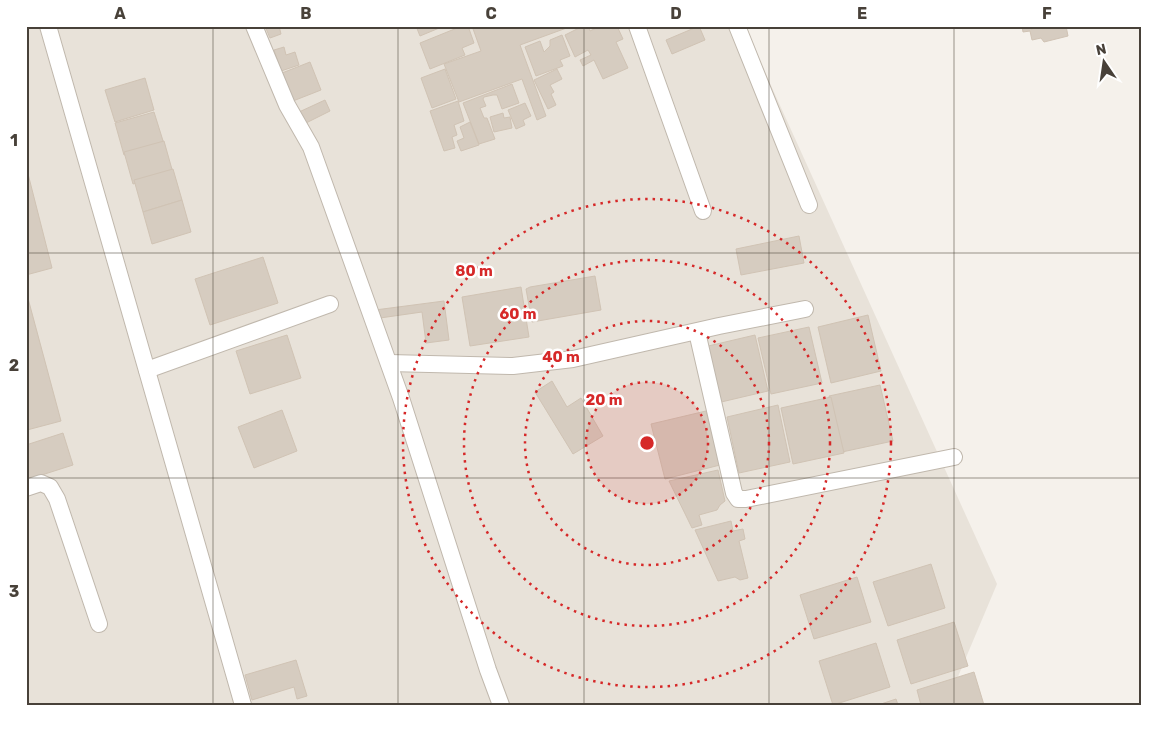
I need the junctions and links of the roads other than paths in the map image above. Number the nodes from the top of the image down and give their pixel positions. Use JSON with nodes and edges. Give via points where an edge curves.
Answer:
{"nodes":[{"id":1,"x":48,"y":26,"type":"edge"},
{"id":2,"x":254,"y":26,"type":"edge"},
{"id":3,"x":637,"y":26,"type":"edge"},
{"id":4,"x":738,"y":26,"type":"edge"},
{"id":5,"x":809,"y":205,"type":"dead end"},
{"id":6,"x":703,"y":211,"type":"dead end"},
{"id":7,"x":330,"y":304,"type":"dead end"},
{"id":8,"x":805,"y":309,"type":"dead end"},
{"id":9,"x":697,"y":332,"type":"junction"},
{"id":10,"x":389,"y":363,"type":"junction"},
{"id":11,"x":147,"y":370,"type":"junction"},
{"id":12,"x":954,"y":457,"type":"dead end"},
{"id":13,"x":26,"y":488,"type":"edge"},
{"id":14,"x":100,"y":624,"type":"dead end"},
{"id":15,"x":243,"y":705,"type":"edge"},
{"id":16,"x":501,"y":705,"type":"edge"}],
"edges":[{"from":1,"to":11,"type":"street"},
{"from":2,"to":10,"type":"street","via":[[287,105],[311,146]]},
{"from":3,"to":6,"type":"street"},
{"from":4,"to":5,"type":"street"},
{"from":7,"to":11,"type":"street"},
{"from":8,"to":9,"type":"street"},
{"from":9,"to":10,"type":"street","via":[[573,359],[513,366]]},
{"from":9,"to":12,"type":"street","via":[[738,500]]},
{"from":10,"to":16,"type":"street"},
{"from":11,"to":15,"type":"street"},
{"from":13,"to":14,"type":"street","via":[[41,483],[50,488],[57,500]]}]}
